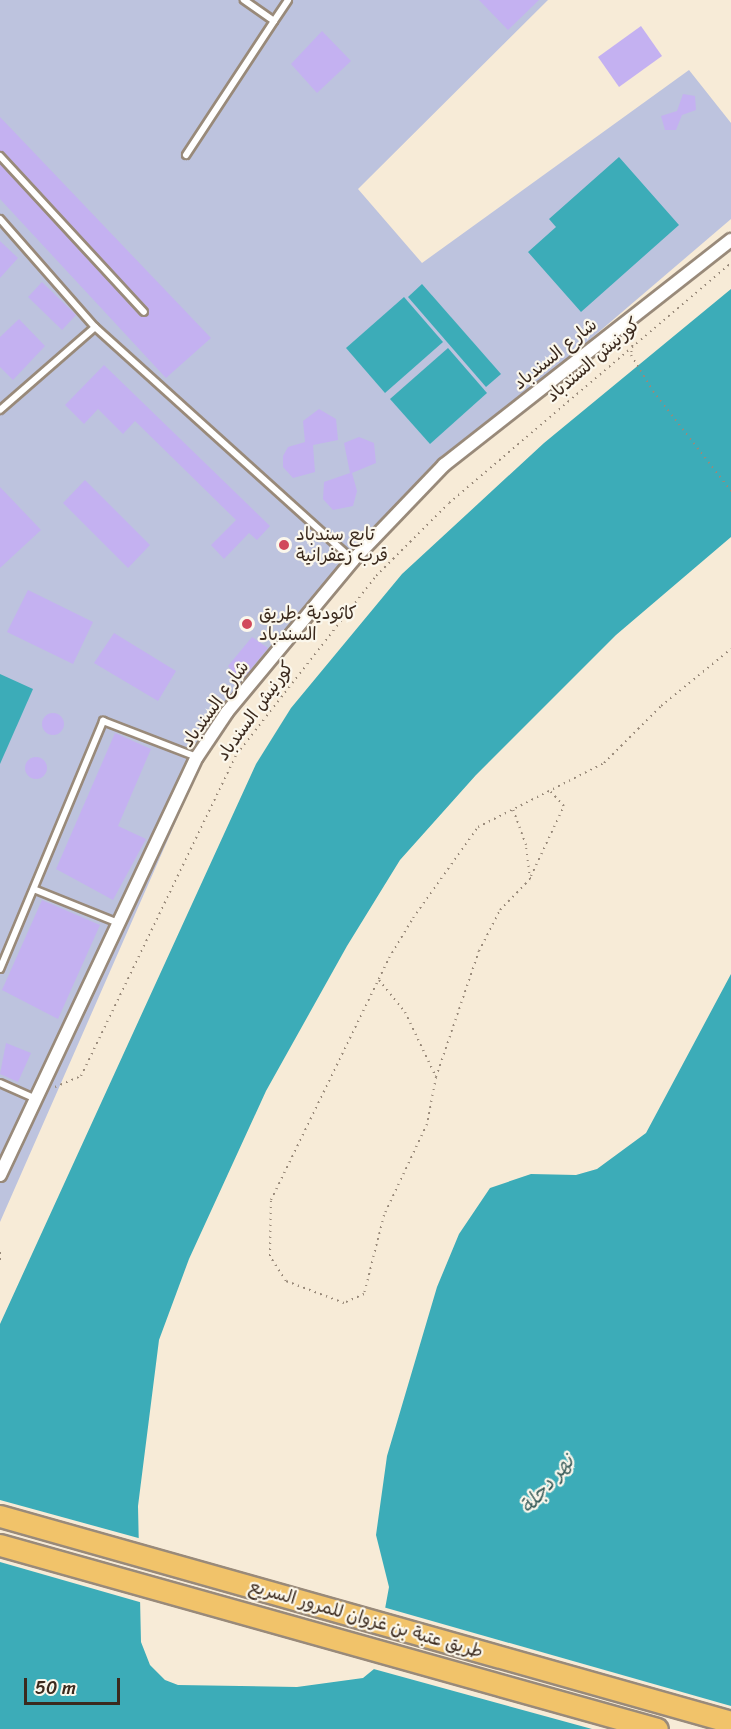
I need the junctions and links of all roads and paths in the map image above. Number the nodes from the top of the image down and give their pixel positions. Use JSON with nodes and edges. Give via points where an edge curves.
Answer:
{"nodes":[{"id":1,"x":244,"y":0,"type":"edge"},
{"id":2,"x":288,"y":0,"type":"edge"},
{"id":3,"x":274,"y":21,"type":"junction"},
{"id":4,"x":186,"y":155,"type":"dead end"},
{"id":5,"x":0,"y":156,"type":"edge"},
{"id":6,"x":0,"y":219,"type":"edge"},
{"id":7,"x":731,"y":240,"type":"edge"},
{"id":8,"x":731,"y":263,"type":"edge"},
{"id":9,"x":144,"y":312,"type":"dead end"},
{"id":10,"x":636,"y":312,"type":"junction"},
{"id":11,"x":95,"y":327,"type":"junction"},
{"id":12,"x":633,"y":343,"type":"junction"},
{"id":13,"x":0,"y":410,"type":"edge"},
{"id":14,"x":731,"y":490,"type":"edge"},
{"id":15,"x":353,"y":560,"type":"junction"},
{"id":16,"x":731,"y":649,"type":"edge"},
{"id":17,"x":197,"y":757,"type":"junction"},
{"id":18,"x":550,"y":791,"type":"junction"},
{"id":19,"x":513,"y":809,"type":"junction"},
{"id":20,"x":530,"y":879,"type":"junction"},
{"id":21,"x":36,"y":890,"type":"junction"},
{"id":22,"x":117,"y":923,"type":"junction"},
{"id":23,"x":0,"y":969,"type":"edge"},
{"id":24,"x":379,"y":980,"type":"junction"},
{"id":25,"x":436,"y":1077,"type":"junction"},
{"id":26,"x":0,"y":1083,"type":"edge"},
{"id":27,"x":36,"y":1094,"type":"junction"},
{"id":28,"x":0,"y":1175,"type":"edge"},
{"id":29,"x":0,"y":1252,"type":"edge"},
{"id":30,"x":1,"y":1262,"type":"edge"},
{"id":31,"x":0,"y":1516,"type":"edge"},
{"id":32,"x":0,"y":1545,"type":"edge"},
{"id":33,"x":731,"y":1722,"type":"edge"},
{"id":34,"x":657,"y":1729,"type":"edge"}],
"edges":[{"from":1,"to":3,"type":"lane"},
{"from":2,"to":3,"type":"lane"},
{"from":3,"to":4,"type":"lane"},
{"from":5,"to":9,"type":"lane"},
{"from":6,"to":11,"type":"lane"},
{"from":7,"to":10,"type":"street","name":"شارع السندباد"},
{"from":8,"to":12,"type":"path","name":"كورنيش السندباد"},
{"from":10,"to":12,"type":"path"},
{"from":10,"to":15,"type":"street","name":"شارع السندباد","via":[[444,465]]},
{"from":11,"to":13,"type":"lane"},
{"from":11,"to":15,"type":"lane"},
{"from":12,"to":14,"type":"path","via":[[631,355],[653,391]]},
{"from":12,"to":27,"type":"path","name":"كورنيش السندباد","via":[[449,503],[376,576],[237,753],[81,1076],[66,1086]]},
{"from":15,"to":17,"type":"street","name":"شارع السندباد","via":[[227,712]]},
{"from":16,"to":18,"type":"path","via":[[661,706],[603,763]]},
{"from":17,"to":21,"type":"lane","via":[[103,721]]},
{"from":17,"to":22,"type":"street","name":"شارع السندباد"},
{"from":18,"to":19,"type":"path"},
{"from":18,"to":20,"type":"path","via":[[564,806],[539,849]]},
{"from":19,"to":20,"type":"path","via":[[526,845]]},
{"from":19,"to":24,"type":"path","via":[[478,827],[462,845]]},
{"from":20,"to":25,"type":"path","via":[[500,910],[478,951]]},
{"from":21,"to":22,"type":"lane"},
{"from":21,"to":23,"type":"lane"},
{"from":22,"to":27,"type":"street","name":"شارع السندباد"},
{"from":24,"to":25,"type":"path","via":[[405,1012]]},
{"from":24,"to":25,"type":"path","via":[[271,1200],[270,1256],[286,1281],[344,1303],[364,1294],[384,1215],[427,1124]]},
{"from":26,"to":27,"type":"lane"},
{"from":27,"to":28,"type":"street","name":"شارع السندباد"},
{"from":29,"to":30,"type":"path"},
{"from":31,"to":33,"type":"highway","name":"طريق عتبة بن غزوان للمرور السريع"},
{"from":32,"to":34,"type":"highway","name":"طريق عتبة بن غزوان للمرور السريع"}]}
